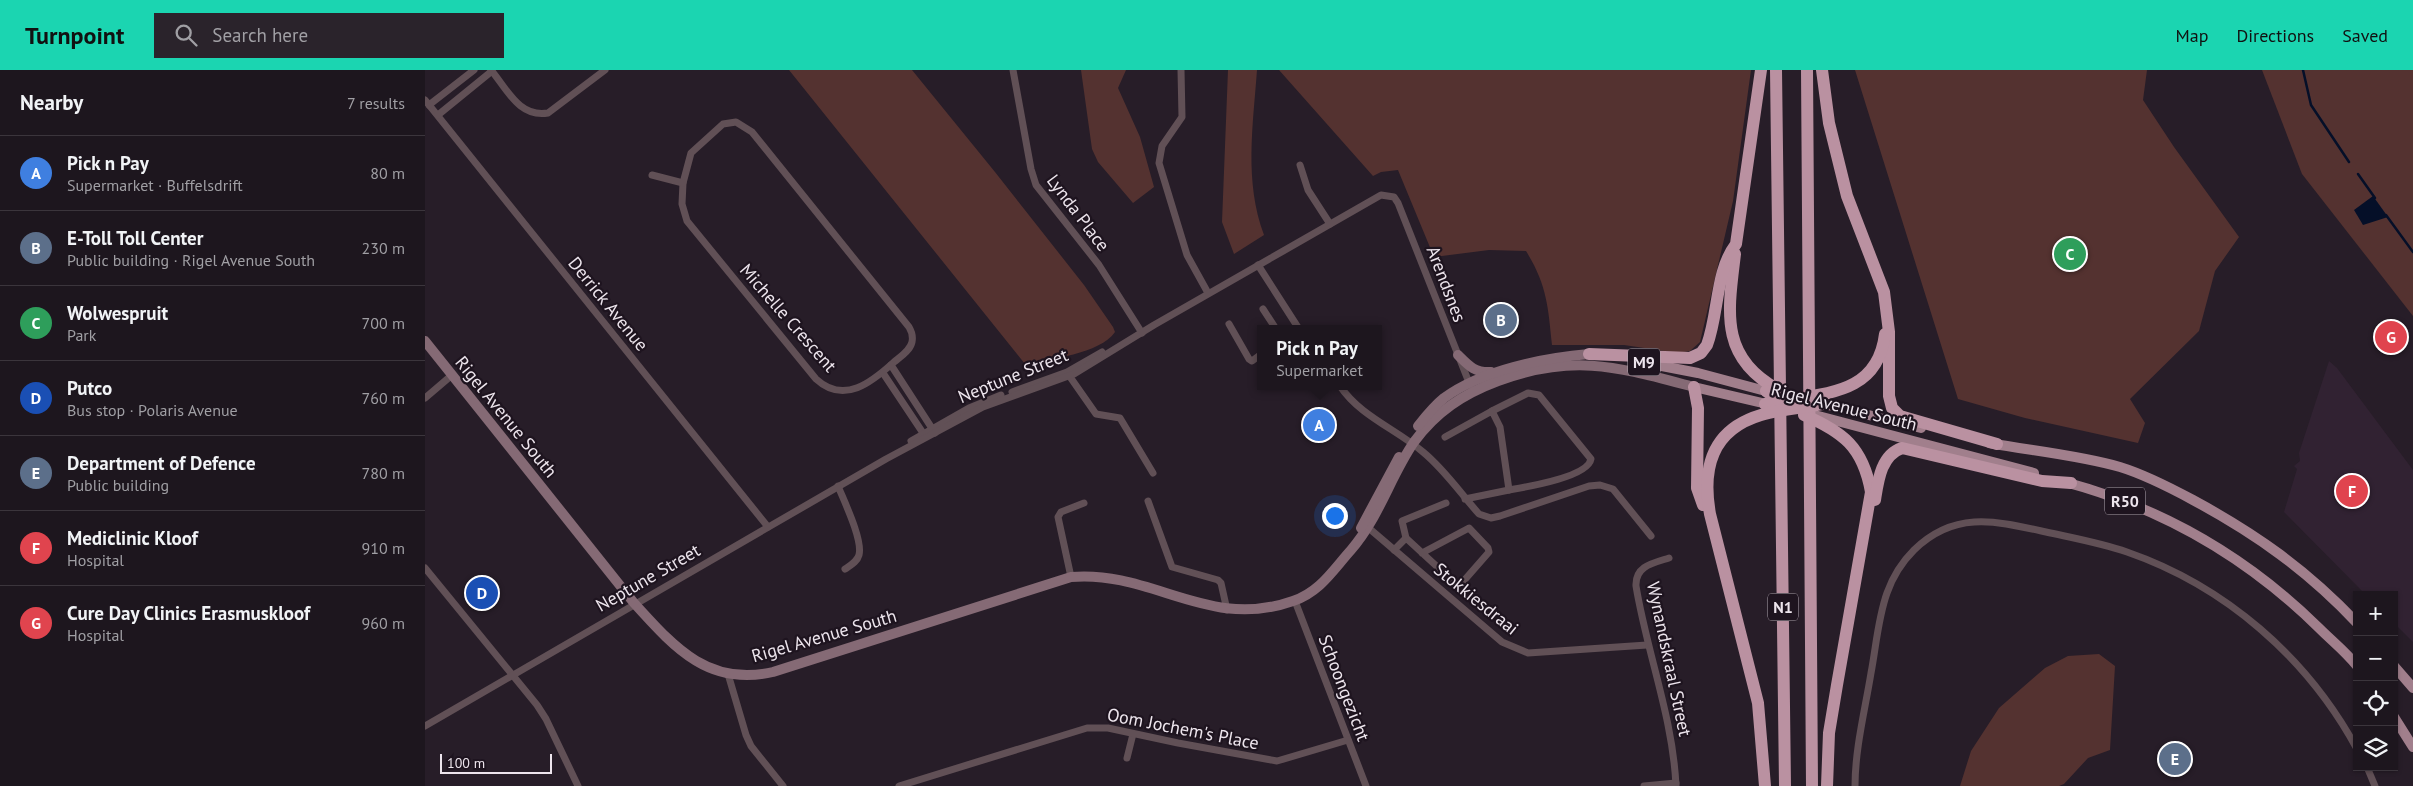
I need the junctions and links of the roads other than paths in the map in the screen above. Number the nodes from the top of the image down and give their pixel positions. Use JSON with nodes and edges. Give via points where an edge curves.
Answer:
{"nodes":[{"id":1,"x":474,"y":70,"type":"edge"},
{"id":2,"x":492,"y":70,"type":"edge"},
{"id":3,"x":605,"y":70,"type":"edge"},
{"id":4,"x":1013,"y":70,"type":"edge"},
{"id":5,"x":1181,"y":70,"type":"edge"},
{"id":6,"x":1761,"y":70,"type":"edge"},
{"id":7,"x":1776,"y":70,"type":"edge"},
{"id":8,"x":1807,"y":70,"type":"edge"},
{"id":9,"x":1822,"y":70,"type":"edge"},
{"id":10,"x":427,"y":102,"type":"edge"},
{"id":11,"x":438,"y":115,"type":"junction"},
{"id":12,"x":1299,"y":165,"type":"dead end"},
{"id":13,"x":652,"y":175,"type":"dead end"},
{"id":14,"x":683,"y":183,"type":"junction"},
{"id":15,"x":1385,"y":194,"type":"joint"},
{"id":16,"x":1330,"y":224,"type":"junction"},
{"id":17,"x":1736,"y":244,"type":"junction"},
{"id":18,"x":1872,"y":263,"type":"junction"},
{"id":19,"x":1257,"y":265,"type":"junction"},
{"id":20,"x":1208,"y":293,"type":"junction"},
{"id":21,"x":1263,"y":309,"type":"dead end"},
{"id":22,"x":1229,"y":324,"type":"dead end"},
{"id":23,"x":1273,"y":325,"type":"edge"},
{"id":24,"x":1296,"y":325,"type":"edge"},
{"id":25,"x":1141,"y":332,"type":"junction"},
{"id":26,"x":425,"y":341,"type":"edge"},
{"id":27,"x":1589,"y":354,"type":"junction"},
{"id":28,"x":1458,"y":355,"type":"junction"},
{"id":29,"x":1257,"y":357,"type":"edge"},
{"id":30,"x":1529,"y":363,"type":"junction"},
{"id":31,"x":891,"y":365,"type":"junction"},
{"id":32,"x":883,"y":373,"type":"junction"},
{"id":33,"x":1698,"y":373,"type":"joint"},
{"id":34,"x":1068,"y":374,"type":"junction"},
{"id":35,"x":453,"y":376,"type":"junction"},
{"id":36,"x":1694,"y":387,"type":"junction"},
{"id":37,"x":1471,"y":388,"type":"junction"},
{"id":38,"x":1343,"y":390,"type":"edge"},
{"id":39,"x":1765,"y":391,"type":"junction"},
{"id":40,"x":425,"y":398,"type":"edge"},
{"id":41,"x":1821,"y":400,"type":"junction"},
{"id":42,"x":1779,"y":401,"type":"junction"},
{"id":43,"x":1792,"y":403,"type":"junction"},
{"id":44,"x":1765,"y":404,"type":"junction"},
{"id":45,"x":1807,"y":406,"type":"junction"},
{"id":46,"x":1492,"y":411,"type":"junction"},
{"id":47,"x":1825,"y":416,"type":"junction"},
{"id":48,"x":934,"y":431,"type":"junction"},
{"id":49,"x":925,"y":436,"type":"junction"},
{"id":50,"x":1445,"y":437,"type":"dead end"},
{"id":51,"x":1411,"y":442,"type":"junction"},
{"id":52,"x":1997,"y":444,"type":"junction"},
{"id":53,"x":1153,"y":473,"type":"dead end"},
{"id":54,"x":2071,"y":483,"type":"junction"},
{"id":55,"x":838,"y":486,"type":"junction"},
{"id":56,"x":1509,"y":490,"type":"junction"},
{"id":57,"x":1465,"y":499,"type":"junction"},
{"id":58,"x":1147,"y":501,"type":"dead end"},
{"id":59,"x":1084,"y":503,"type":"dead end"},
{"id":60,"x":1446,"y":503,"type":"dead end"},
{"id":61,"x":1366,"y":526,"type":"junction"},
{"id":62,"x":767,"y":527,"type":"junction"},
{"id":63,"x":1651,"y":536,"type":"dead end"},
{"id":64,"x":1406,"y":538,"type":"junction"},
{"id":65,"x":1394,"y":550,"type":"junction"},
{"id":66,"x":1422,"y":553,"type":"junction"},
{"id":67,"x":1669,"y":558,"type":"dead end"},
{"id":68,"x":425,"y":568,"type":"edge"},
{"id":69,"x":845,"y":568,"type":"dead end"},
{"id":70,"x":1855,"y":574,"type":"junction"},
{"id":71,"x":1071,"y":577,"type":"junction"},
{"id":72,"x":1731,"y":596,"type":"junction"},
{"id":73,"x":1295,"y":601,"type":"junction"},
{"id":74,"x":634,"y":603,"type":"junction"},
{"id":75,"x":1227,"y":610,"type":"junction"},
{"id":76,"x":2353,"y":619,"type":"edge"},
{"id":77,"x":1647,"y":645,"type":"junction"},
{"id":78,"x":2353,"y":662,"type":"edge"},
{"id":79,"x":2398,"y":671,"type":"edge"},
{"id":80,"x":728,"y":674,"type":"junction"},
{"id":81,"x":511,"y":675,"type":"junction"},
{"id":82,"x":2413,"y":688,"type":"edge"},
{"id":83,"x":2398,"y":723,"type":"edge"},
{"id":84,"x":425,"y":726,"type":"edge"},
{"id":85,"x":1133,"y":734,"type":"junction"},
{"id":86,"x":1348,"y":740,"type":"junction"},
{"id":87,"x":2353,"y":742,"type":"edge"},
{"id":88,"x":2413,"y":747,"type":"edge"},
{"id":89,"x":1127,"y":758,"type":"dead end"},
{"id":90,"x":2369,"y":771,"type":"edge"},
{"id":91,"x":1676,"y":785,"type":"edge"},
{"id":92,"x":578,"y":786,"type":"edge"},
{"id":93,"x":783,"y":786,"type":"edge"},
{"id":94,"x":899,"y":786,"type":"edge"},
{"id":95,"x":1366,"y":786,"type":"edge"},
{"id":96,"x":1644,"y":786,"type":"edge"},
{"id":97,"x":1765,"y":786,"type":"edge"},
{"id":98,"x":1785,"y":786,"type":"edge"},
{"id":99,"x":1812,"y":786,"type":"edge"},
{"id":100,"x":1827,"y":786,"type":"edge"},
{"id":101,"x":1855,"y":786,"type":"edge"},
{"id":102,"x":2375,"y":786,"type":"edge"}],
"edges":[{"from":1,"to":10,"type":"street"},
{"from":2,"to":3,"type":"street","via":[[520,107],[539,114],[548,113]]},
{"from":2,"to":11,"type":"street"},
{"from":4,"to":25,"type":"street","name":"Lynda Place","via":[[1036,184],[1099,265]]},
{"from":5,"to":20,"type":"street","via":[[1182,117],[1162,146],[1159,163],[1187,255]]},
{"from":6,"to":17,"type":"highway"},
{"from":7,"to":98,"type":"highway","number":"N1"},
{"from":8,"to":99,"type":"highway","number":"N1"},
{"from":9,"to":18,"type":"highway","via":[[1836,156]]},
{"from":10,"to":11,"type":"street","name":"Derrick Avenue"},
{"from":11,"to":62,"type":"street","name":"Derrick Avenue"},
{"from":12,"to":16,"type":"street","via":[[1309,190]]},
{"from":13,"to":14,"type":"street"},
{"from":14,"to":31,"type":"street","name":"Michelle Crescent","via":[[693,149],[727,123],[746,126],[909,327],[913,337],[909,348]]},
{"from":14,"to":32,"type":"street","name":"Michelle Crescent","via":[[681,204],[687,221],[815,379],[825,386],[853,390]]},
{"from":15,"to":16,"type":"street","name":"Neptune Street"},
{"from":15,"to":28,"type":"street","name":"Arendsnes","via":[[1394,196],[1398,204]]},
{"from":16,"to":19,"type":"street","name":"Neptune Street"},
{"from":17,"to":27,"type":"highway","via":[[1728,254],[1709,338],[1701,354],[1680,359]]},
{"from":17,"to":43,"type":"highway","via":[[1728,321],[1738,353],[1755,374]]},
{"from":18,"to":41,"type":"highway","via":[[1885,325],[1882,348],[1869,372],[1856,383]]},
{"from":18,"to":52,"type":"highway","via":[[1884,292],[1887,313],[1888,387],[1892,408],[1900,416]]},
{"from":19,"to":20,"type":"street","name":"Neptune Street"},
{"from":19,"to":24,"type":"street"},
{"from":20,"to":25,"type":"street","name":"Neptune Street"},
{"from":21,"to":23,"type":"street"},
{"from":22,"to":29,"type":"street","via":[[1249,359],[1252,361]]},
{"from":25,"to":34,"type":"street","name":"Neptune Street"},
{"from":26,"to":35,"type":"main road","name":"Rigel Avenue South","number":"M9"},
{"from":27,"to":30,"type":"main road","name":"Rigel Avenue South","number":"M9"},
{"from":27,"to":33,"type":"main road","name":"Rigel Avenue South","number":"M9"},
{"from":28,"to":30,"type":"main road","via":[[1479,372]]},
{"from":28,"to":37,"type":"street","name":"Arendsnes"},
{"from":30,"to":37,"type":"main road","name":"Rigel Avenue South","number":"M9"},
{"from":31,"to":32,"type":"street","name":"Michelle Crescent"},
{"from":31,"to":48,"type":"street"},
{"from":32,"to":49,"type":"street"},
{"from":33,"to":39,"type":"main road","name":"Rigel Avenue South","number":"R50"},
{"from":34,"to":48,"type":"street","name":"Neptune Street","via":[[990,402]]},
{"from":34,"to":53,"type":"street","via":[[1096,414],[1120,418]]},
{"from":35,"to":40,"type":"street"},
{"from":35,"to":74,"type":"main road","name":"Rigel Avenue South","number":"M9"},
{"from":36,"to":37,"type":"main road","name":"Rigel Avenue South","number":"M9","via":[[1617,368],[1567,365],[1527,371]]},
{"from":36,"to":44,"type":"main road","name":"Rigel Avenue South","number":"R50"},
{"from":36,"to":72,"type":"highway","via":[[1698,415],[1697,488]]},
{"from":37,"to":51,"type":"main road","name":"Rigel Avenue South","number":"M9","via":[[1440,401]]},
{"from":38,"to":51,"type":"street","via":[[1358,407]]},
{"from":39,"to":42,"type":"highway"},
{"from":39,"to":43,"type":"main road","name":"Rigel Avenue South","number":"R50"},
{"from":41,"to":43,"type":"highway"},
{"from":41,"to":45,"type":"highway"},
{"from":41,"to":52,"type":"main road","name":"Rigel Avenue South","number":"R50","via":[[1850,410]]},
{"from":42,"to":43,"type":"highway"},
{"from":42,"to":44,"type":"highway"},
{"from":43,"to":44,"type":"main road","name":"Rigel Avenue South","number":"R50"},
{"from":43,"to":45,"type":"highway"},
{"from":43,"to":47,"type":"main road","name":"Rigel Avenue South","number":"R50"},
{"from":43,"to":70,"type":"highway","via":[[1849,442],[1869,480],[1868,516]]},
{"from":43,"to":72,"type":"highway","via":[[1747,420],[1723,440],[1714,453],[1706,490]]},
{"from":45,"to":47,"type":"highway"},
{"from":46,"to":50,"type":"street"},
{"from":46,"to":56,"type":"street","via":[[1500,426]]},
{"from":46,"to":56,"type":"street","via":[[1528,393],[1539,396],[1591,459],[1586,468],[1561,479]]},
{"from":47,"to":54,"type":"main road","name":"Rigel Avenue South","number":"R50"},
{"from":48,"to":49,"type":"street","name":"Neptune Street"},
{"from":49,"to":55,"type":"street","name":"Neptune Street"},
{"from":51,"to":57,"type":"street","via":[[1437,464]]},
{"from":51,"to":61,"type":"main road","name":"Rigel Avenue South","number":"M9"},
{"from":52,"to":76,"type":"main road","name":"Rigel Avenue South","number":"R50","via":[[2096,461],[2149,477],[2274,548],[2335,599]]},
{"from":54,"to":70,"type":"highway","via":[[2042,481],[1912,449],[1897,450],[1884,464]]},
{"from":54,"to":78,"type":"main road","name":"Rigel Avenue South","number":"R50","via":[[2141,508],[2203,537],[2263,579],[2307,616]]},
{"from":55,"to":62,"type":"street","name":"Neptune Street"},
{"from":55,"to":69,"type":"street","via":[[860,554]]},
{"from":56,"to":57,"type":"street"},
{"from":57,"to":63,"type":"street","via":[[1479,514],[1491,518],[1600,485],[1613,489]]},
{"from":58,"to":75,"type":"street","via":[[1172,567],[1218,580]]},
{"from":59,"to":71,"type":"street","via":[[1061,512],[1058,517]]},
{"from":60,"to":64,"type":"street","via":[[1402,521]]},
{"from":61,"to":65,"type":"street","name":"Stokkiesdraai"},
{"from":61,"to":73,"type":"main road","name":"Rigel Avenue South","number":"M9","via":[[1351,551],[1329,577]]},
{"from":62,"to":74,"type":"street","name":"Neptune Street"},
{"from":64,"to":65,"type":"street"},
{"from":64,"to":66,"type":"street"},
{"from":65,"to":77,"type":"street","name":"Stokkiesdraai","via":[[1502,642],[1519,651]]},
{"from":66,"to":66,"type":"street","via":[[1457,585],[1489,552],[1469,528]]},
{"from":67,"to":77,"type":"street","name":"Wynandskraal Street","via":[[1643,568],[1637,576]]},
{"from":68,"to":81,"type":"street"},
{"from":70,"to":100,"type":"highway","via":[[1829,733]]},
{"from":71,"to":75,"type":"main road","name":"Rigel Avenue South","number":"M9","via":[[1116,579]]},
{"from":71,"to":80,"type":"main road","name":"Rigel Avenue South","number":"M9","via":[[773,672]]},
{"from":72,"to":97,"type":"highway","via":[[1758,703]]},
{"from":73,"to":75,"type":"main road","name":"Rigel Avenue South","number":"M9","via":[[1255,611]]},
{"from":73,"to":86,"type":"street","name":"Schoongezicht"},
{"from":74,"to":80,"type":"main road","name":"Rigel Avenue South","number":"M9","via":[[678,649],[706,667]]},
{"from":74,"to":81,"type":"street","name":"Neptune Street"},
{"from":77,"to":91,"type":"street","name":"Wynandskraal Street","via":[[1674,753]]},
{"from":79,"to":82,"type":"main road"},
{"from":80,"to":93,"type":"street","via":[[751,746]]},
{"from":81,"to":84,"type":"street","name":"Neptune Street"},
{"from":81,"to":92,"type":"street","via":[[542,713]]},
{"from":83,"to":88,"type":"main road"},
{"from":85,"to":86,"type":"street","name":"Oom Jochem's Place","via":[[1277,761]]},
{"from":85,"to":89,"type":"street"},
{"from":85,"to":94,"type":"street","name":"Oom Jochem's Place","via":[[1108,728],[1081,729]]},
{"from":86,"to":95,"type":"street","name":"Schoongezicht"},
{"from":87,"to":101,"type":"street","via":[[2329,702],[2307,674],[2263,629],[2201,587],[2125,551],[1998,522],[1974,522],[1953,525],[1927,539],[1901,564],[1893,577],[1880,623]]},
{"from":90,"to":102,"type":"street"},
{"from":91,"to":96,"type":"street"}]}
